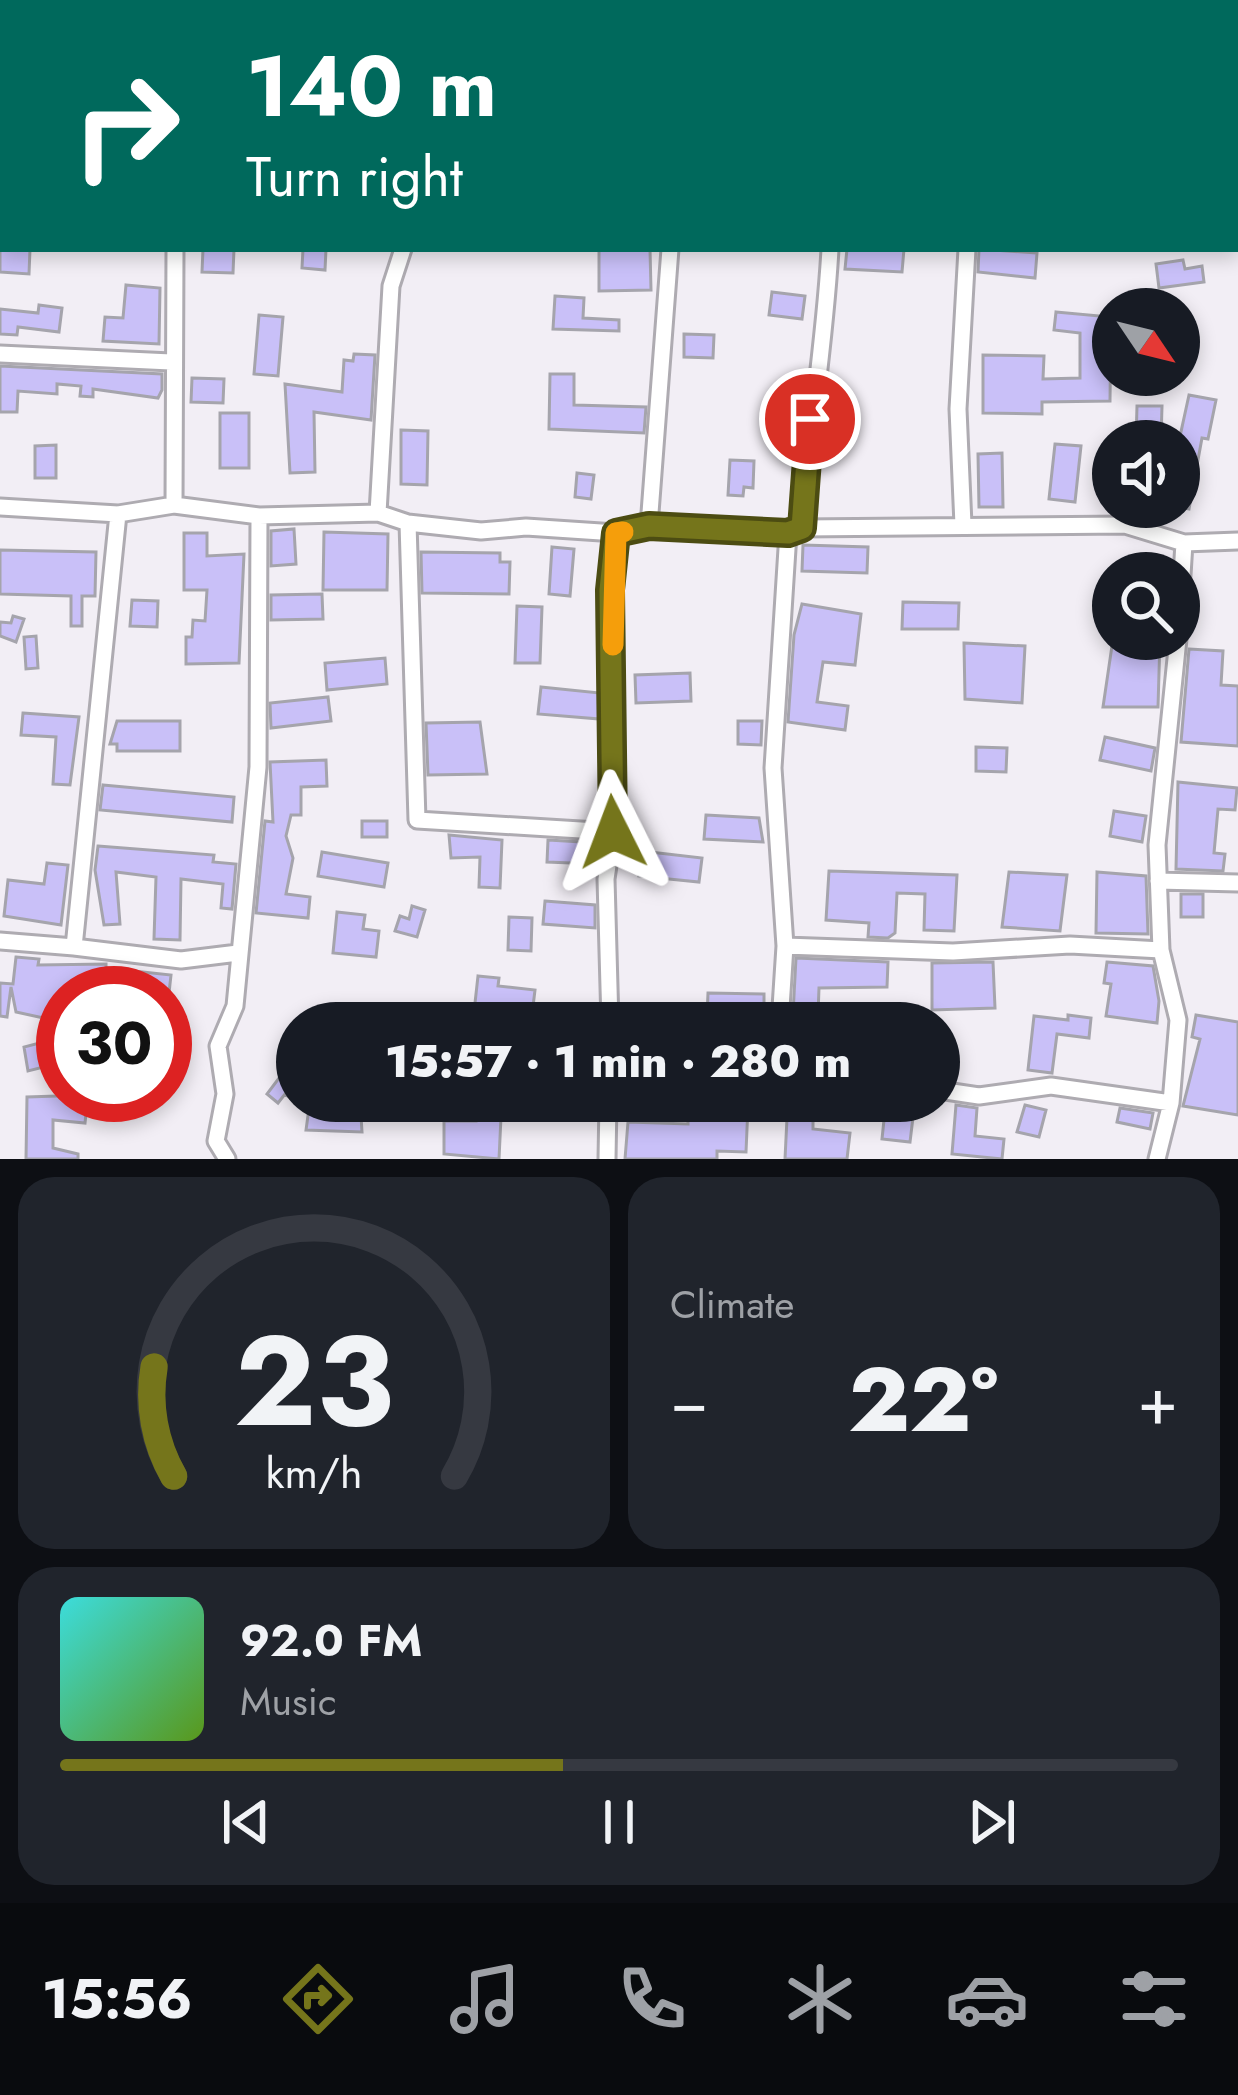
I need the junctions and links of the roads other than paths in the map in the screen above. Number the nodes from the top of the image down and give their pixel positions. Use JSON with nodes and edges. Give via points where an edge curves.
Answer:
{"nodes":[{"id":1,"x":176,"y":252,"type":"edge"},
{"id":2,"x":402,"y":252,"type":"edge"},
{"id":3,"x":670,"y":252,"type":"edge"},
{"id":4,"x":830,"y":252,"type":"edge"},
{"id":5,"x":967,"y":252,"type":"edge"},
{"id":6,"x":0,"y":354,"type":"edge"},
{"id":7,"x":171,"y":362,"type":"junction"},
{"id":8,"x":174,"y":505,"type":"junction"},
{"id":9,"x":0,"y":507,"type":"edge"},
{"id":10,"x":378,"y":513,"type":"junction"},
{"id":11,"x":118,"y":514,"type":"junction"},
{"id":12,"x":259,"y":516,"type":"junction"},
{"id":13,"x":408,"y":523,"type":"junction"},
{"id":14,"x":963,"y":525,"type":"junction"},
{"id":15,"x":649,"y":526,"type":"junction"},
{"id":16,"x":795,"y":531,"type":"junction"},
{"id":17,"x":616,"y":533,"type":"junction"},
{"id":18,"x":1238,"y":541,"type":"edge"},
{"id":19,"x":1184,"y":543,"type":"junction"},
{"id":20,"x":1183,"y":552,"type":"edge"},
{"id":21,"x":1176,"y":660,"type":"edge"},
{"id":22,"x":613,"y":832,"type":"junction"},
{"id":23,"x":1158,"y":881,"type":"junction"},
{"id":24,"x":1238,"y":883,"type":"edge"},
{"id":25,"x":0,"y":941,"type":"edge"},
{"id":26,"x":785,"y":946,"type":"junction"},
{"id":27,"x":74,"y":947,"type":"junction"},
{"id":28,"x":1161,"y":950,"type":"junction"},
{"id":29,"x":238,"y":953,"type":"junction"},
{"id":30,"x":609,"y":1002,"type":"edge"},
{"id":31,"x":781,"y":1002,"type":"edge"},
{"id":32,"x":960,"y":1093,"type":"edge"},
{"id":33,"x":1171,"y":1103,"type":"junction"},
{"id":34,"x":608,"y":1122,"type":"edge"},
{"id":35,"x":227,"y":1159,"type":"edge"},
{"id":36,"x":607,"y":1159,"type":"edge"},
{"id":37,"x":1157,"y":1159,"type":"edge"}],
"edges":[{"from":1,"to":7,"type":"street"},
{"from":2,"to":10,"type":"street","via":[[391,286]]},
{"from":3,"to":15,"type":"street"},
{"from":4,"to":16,"type":"street","via":[[825,340]]},
{"from":5,"to":14,"type":"street","via":[[958,409]]},
{"from":6,"to":7,"type":"street"},
{"from":7,"to":8,"type":"street"},
{"from":8,"to":11,"type":"street"},
{"from":8,"to":12,"type":"street"},
{"from":9,"to":11,"type":"street"},
{"from":10,"to":12,"type":"street"},
{"from":10,"to":13,"type":"street"},
{"from":11,"to":27,"type":"street"},
{"from":12,"to":29,"type":"street","via":[[258,767]]},
{"from":13,"to":17,"type":"street"},
{"from":13,"to":22,"type":"street","via":[[417,820]]},
{"from":14,"to":16,"type":"street"},
{"from":14,"to":19,"type":"street","via":[[1125,525]]},
{"from":15,"to":16,"type":"street"},
{"from":15,"to":17,"type":"street"},
{"from":16,"to":26,"type":"street","via":[[773,768]]},
{"from":17,"to":22,"type":"street"},
{"from":18,"to":19,"type":"street"},
{"from":19,"to":20,"type":"street"},
{"from":21,"to":23,"type":"street"},
{"from":22,"to":30,"type":"street","via":[[606,879]]},
{"from":23,"to":24,"type":"street"},
{"from":23,"to":28,"type":"street"},
{"from":25,"to":27,"type":"street"},
{"from":26,"to":28,"type":"street"},
{"from":26,"to":31,"type":"street"},
{"from":27,"to":29,"type":"street","via":[[181,960]]},
{"from":28,"to":33,"type":"street","via":[[1178,1020]]},
{"from":29,"to":35,"type":"street","via":[[235,1006],[218,1046],[225,1094],[216,1141]]},
{"from":32,"to":33,"type":"street","via":[[1051,1086]]},
{"from":33,"to":37,"type":"street"},
{"from":34,"to":36,"type":"street"}]}
